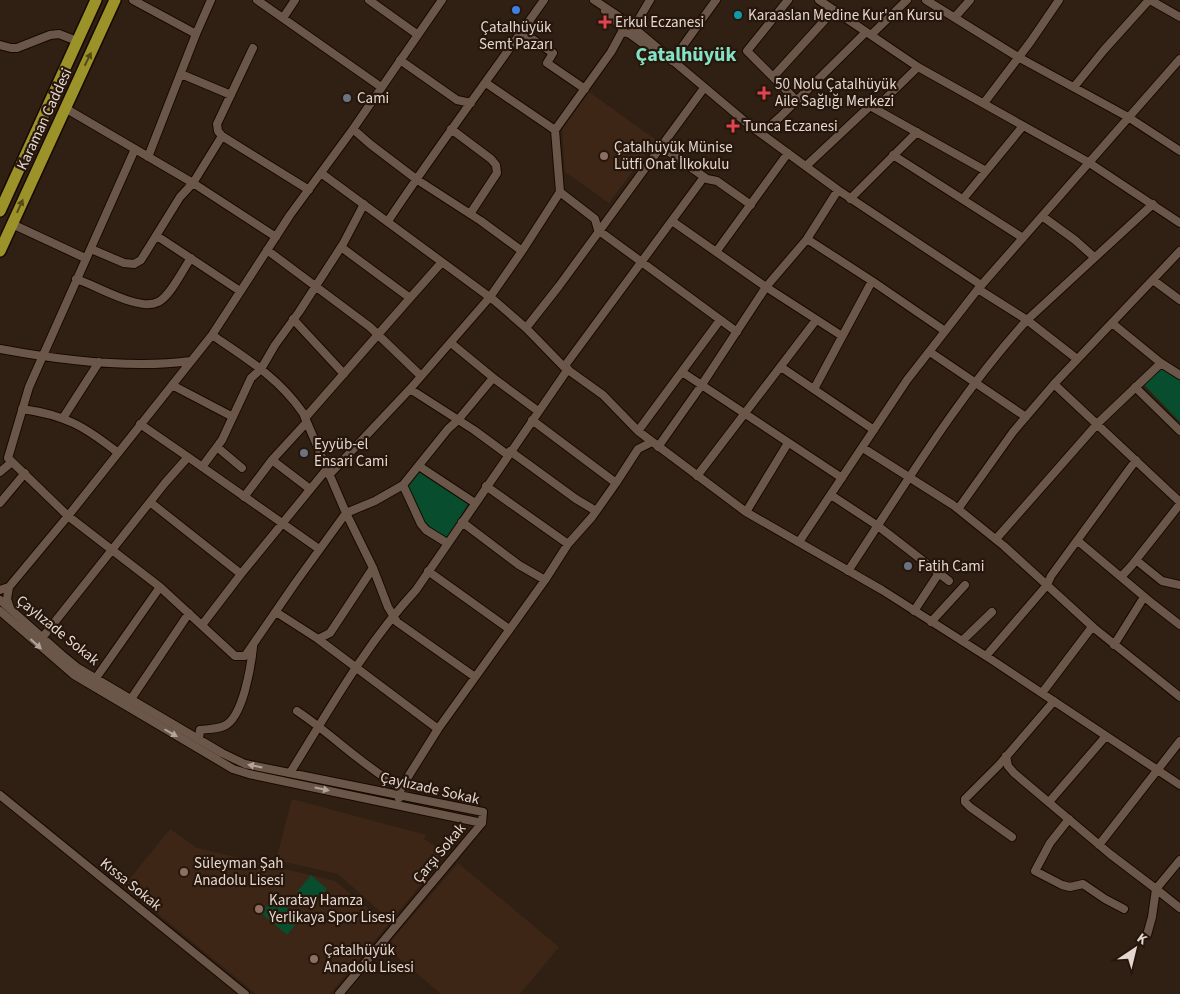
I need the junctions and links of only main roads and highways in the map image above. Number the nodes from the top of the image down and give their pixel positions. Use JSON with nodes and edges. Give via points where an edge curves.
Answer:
{"nodes":[{"id":1,"x":96,"y":0,"type":"edge"},
{"id":2,"x":115,"y":0,"type":"edge"},
{"id":3,"x":0,"y":211,"type":"edge"},
{"id":4,"x":0,"y":251,"type":"edge"}],
"edges":[{"from":1,"to":3,"type":"highway","name":"Karaman Caddesi"},
{"from":4,"to":2,"type":"highway","name":"Karaman Caddesi","one_way":true}]}
